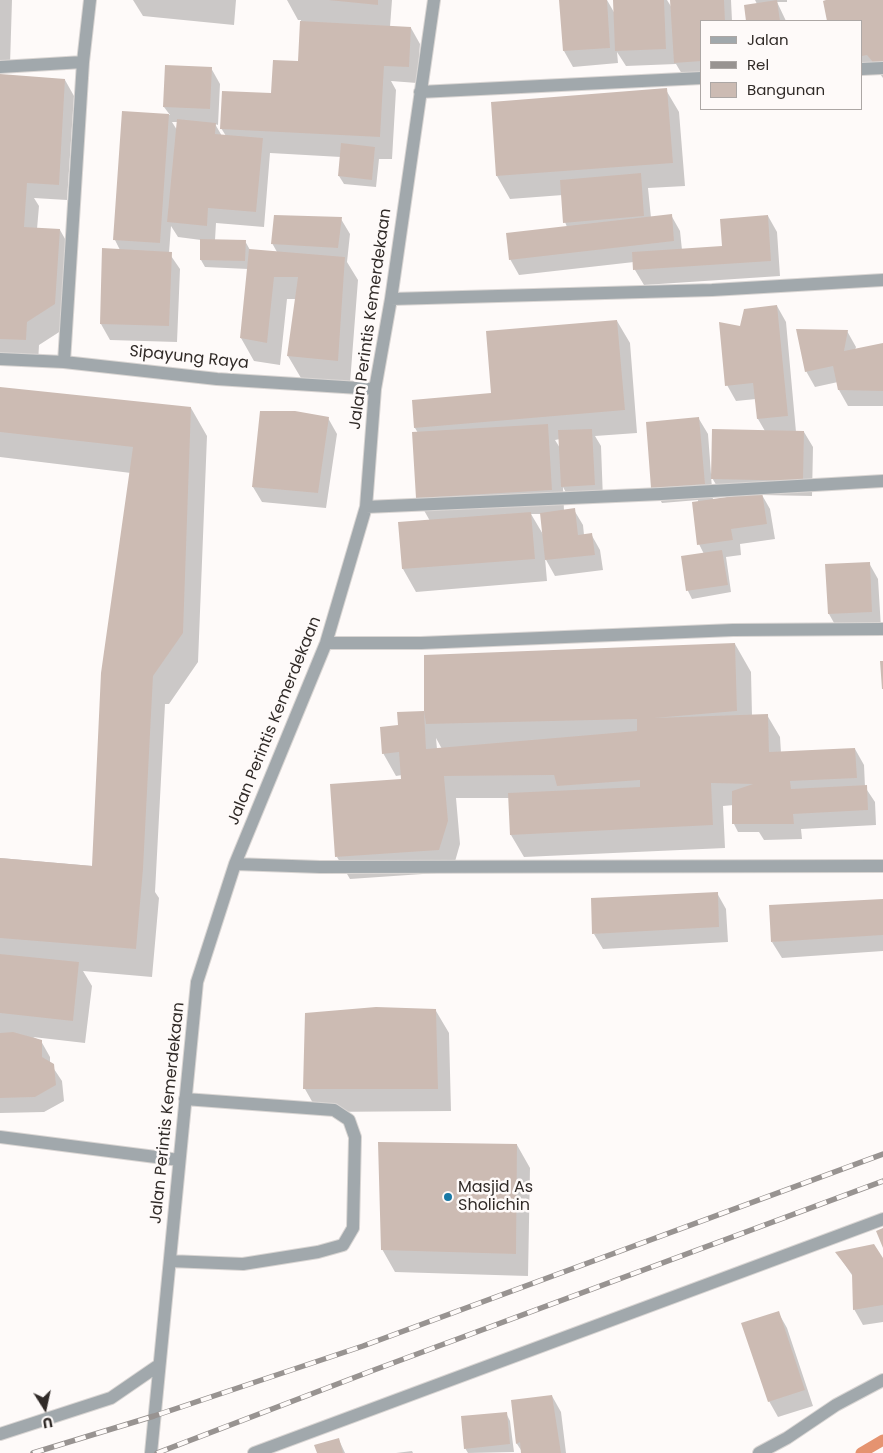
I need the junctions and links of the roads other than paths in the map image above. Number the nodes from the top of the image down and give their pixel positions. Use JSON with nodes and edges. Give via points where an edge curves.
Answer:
{"nodes":[{"id":1,"x":90,"y":0,"type":"edge"},
{"id":2,"x":434,"y":0,"type":"edge"},
{"id":3,"x":83,"y":62,"type":"junction"},
{"id":4,"x":0,"y":66,"type":"edge"},
{"id":5,"x":883,"y":68,"type":"edge"},
{"id":6,"x":863,"y":69,"type":"edge"},
{"id":7,"x":700,"y":78,"type":"edge"},
{"id":8,"x":420,"y":92,"type":"junction"},
{"id":9,"x":883,"y":280,"type":"edge"},
{"id":10,"x":391,"y":299,"type":"junction"},
{"id":11,"x":0,"y":359,"type":"edge"},
{"id":12,"x":64,"y":362,"type":"junction"},
{"id":13,"x":375,"y":389,"type":"junction"},
{"id":14,"x":883,"y":481,"type":"edge"},
{"id":15,"x":366,"y":507,"type":"junction"},
{"id":16,"x":883,"y":629,"type":"edge"},
{"id":17,"x":326,"y":643,"type":"junction"},
{"id":18,"x":235,"y":864,"type":"junction"},
{"id":19,"x":883,"y":866,"type":"edge"},
{"id":20,"x":185,"y":1099,"type":"junction"},
{"id":21,"x":0,"y":1137,"type":"edge"},
{"id":22,"x":179,"y":1160,"type":"junction"},
{"id":23,"x":883,"y":1219,"type":"edge"},
{"id":24,"x":170,"y":1261,"type":"junction"},
{"id":25,"x":159,"y":1365,"type":"junction"},
{"id":26,"x":883,"y":1380,"type":"edge"},
{"id":27,"x":0,"y":1434,"type":"edge"},
{"id":28,"x":151,"y":1453,"type":"edge"},
{"id":29,"x":254,"y":1453,"type":"edge"},
{"id":30,"x":759,"y":1453,"type":"edge"}],
"edges":[{"from":1,"to":3,"type":"street"},
{"from":2,"to":8,"type":"street","name":"Jalan Perintis Kemerdekaan"},
{"from":3,"to":4,"type":"street"},
{"from":3,"to":12,"type":"street"},
{"from":5,"to":6,"type":"street"},
{"from":7,"to":8,"type":"street"},
{"from":8,"to":10,"type":"street","name":"Jalan Perintis Kemerdekaan"},
{"from":9,"to":10,"type":"street","via":[[712,290]]},
{"from":10,"to":13,"type":"street","name":"Jalan Perintis Kemerdekaan"},
{"from":11,"to":12,"type":"street","name":"Sipayung Raya"},
{"from":12,"to":13,"type":"street","name":"Sipayung Raya","via":[[217,379]]},
{"from":13,"to":15,"type":"street","name":"Jalan Perintis Kemerdekaan"},
{"from":14,"to":15,"type":"street"},
{"from":15,"to":17,"type":"street","name":"Jalan Perintis Kemerdekaan"},
{"from":16,"to":17,"type":"street","via":[[733,630]]},
{"from":17,"to":18,"type":"street","name":"Jalan Perintis Kemerdekaan"},
{"from":18,"to":19,"type":"street","via":[[320,867]]},
{"from":18,"to":20,"type":"street","name":"Jalan Perintis Kemerdekaan","via":[[197,982]]},
{"from":20,"to":22,"type":"street","name":"Jalan Perintis Kemerdekaan"},
{"from":20,"to":24,"type":"street","via":[[334,1110],[349,1120],[355,1137],[353,1228],[343,1244],[318,1252],[243,1264]]},
{"from":21,"to":22,"type":"street"},
{"from":22,"to":24,"type":"street","name":"Jalan Perintis Kemerdekaan"},
{"from":23,"to":29,"type":"street"},
{"from":24,"to":25,"type":"street","name":"Jalan Perintis Kemerdekaan"},
{"from":25,"to":27,"type":"street","via":[[111,1398]]},
{"from":25,"to":28,"type":"street","name":"Jalan Perintis Kemerdekaan"},
{"from":26,"to":30,"type":"street"}]}
